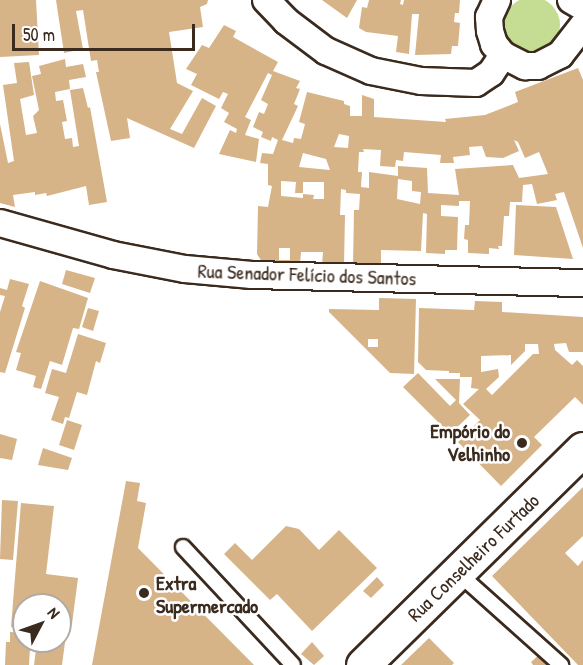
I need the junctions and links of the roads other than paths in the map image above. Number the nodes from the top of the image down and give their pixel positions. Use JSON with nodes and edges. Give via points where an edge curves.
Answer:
{"nodes":[{"id":1,"x":266,"y":0,"type":"edge"},
{"id":2,"x":497,"y":0,"type":"edge"},
{"id":3,"x":571,"y":0,"type":"edge"},
{"id":4,"x":583,"y":7,"type":"edge"},
{"id":5,"x":583,"y":26,"type":"edge"},
{"id":6,"x":503,"y":54,"type":"junction"},
{"id":7,"x":0,"y":223,"type":"edge"},
{"id":8,"x":583,"y":283,"type":"edge"},
{"id":9,"x":583,"y":449,"type":"edge"},
{"id":10,"x":183,"y":548,"type":"dead end"},
{"id":11,"x":457,"y":572,"type":"junction"},
{"id":12,"x":293,"y":665,"type":"edge"},
{"id":13,"x":363,"y":665,"type":"edge"},
{"id":14,"x":561,"y":665,"type":"edge"}],
"edges":[{"from":1,"to":6,"type":"street","via":[[286,21],[326,51],[371,71],[421,81],[476,83],[490,73]]},
{"from":2,"to":6,"type":"street","via":[[489,17],[490,31]]},
{"from":3,"to":4,"type":"street"},
{"from":5,"to":6,"type":"street","via":[[550,62],[525,66]]},
{"from":7,"to":8,"type":"street","name":"Rua Senador Felício dos Santos","via":[[113,255],[185,269],[252,275]]},
{"from":9,"to":11,"type":"street","name":"Rua Conselheiro Furtado"},
{"from":10,"to":12,"type":"lane"},
{"from":11,"to":13,"type":"street","name":"Rua Conselheiro Furtado"},
{"from":11,"to":14,"type":"lane"}]}
